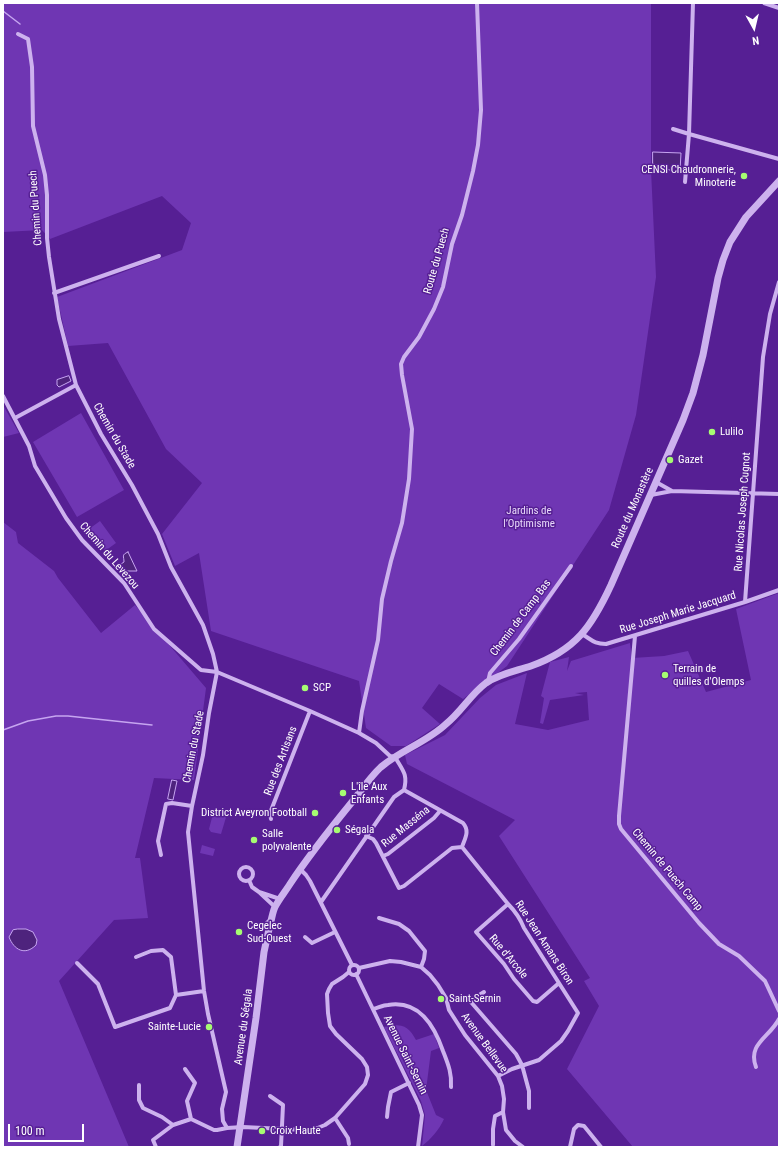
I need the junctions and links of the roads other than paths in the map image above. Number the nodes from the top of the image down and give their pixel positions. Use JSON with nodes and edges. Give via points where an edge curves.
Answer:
{"nodes":[{"id":1,"x":477,"y":3,"type":"edge"},
{"id":2,"x":693,"y":3,"type":"edge"},
{"id":3,"x":764,"y":3,"type":"edge"},
{"id":4,"x":779,"y":8,"type":"edge"},
{"id":5,"x":18,"y":34,"type":"dead end"},
{"id":6,"x":673,"y":129,"type":"dead end"},
{"id":7,"x":689,"y":134,"type":"junction"},
{"id":8,"x":779,"y":159,"type":"edge"},
{"id":9,"x":779,"y":181,"type":"edge"},
{"id":10,"x":685,"y":182,"type":"dead end"},
{"id":11,"x":159,"y":256,"type":"dead end"},
{"id":12,"x":779,"y":282,"type":"edge"},
{"id":13,"x":54,"y":294,"type":"junction"},
{"id":14,"x":76,"y":385,"type":"junction"},
{"id":15,"x":3,"y":396,"type":"edge"},
{"id":16,"x":15,"y":418,"type":"junction"},
{"id":17,"x":656,"y":482,"type":"junction"},
{"id":18,"x":672,"y":491,"type":"junction"},
{"id":19,"x":754,"y":493,"type":"junction"},
{"id":20,"x":779,"y":494,"type":"edge"},
{"id":21,"x":651,"y":495,"type":"junction"},
{"id":22,"x":571,"y":566,"type":"dead end"},
{"id":23,"x":779,"y":590,"type":"edge"},
{"id":24,"x":745,"y":602,"type":"junction"},
{"id":25,"x":582,"y":634,"type":"junction"},
{"id":26,"x":635,"y":636,"type":"junction"},
{"id":27,"x":217,"y":672,"type":"junction"},
{"id":28,"x":488,"y":682,"type":"junction"},
{"id":29,"x":310,"y":710,"type":"junction"},
{"id":30,"x":359,"y":733,"type":"junction"},
{"id":31,"x":395,"y":757,"type":"junction"},
{"id":32,"x":404,"y":790,"type":"junction"},
{"id":33,"x":192,"y":806,"type":"junction"},
{"id":34,"x":440,"y":811,"type":"junction"},
{"id":35,"x":271,"y":819,"type":"dead end"},
{"id":36,"x":366,"y":836,"type":"junction"},
{"id":37,"x":462,"y":847,"type":"junction"},
{"id":38,"x":161,"y":855,"type":"dead end"},
{"id":39,"x":383,"y":856,"type":"junction"},
{"id":40,"x":300,"y":869,"type":"junction"},
{"id":41,"x":249,"y":880,"type":"dead end"},
{"id":42,"x":259,"y":892,"type":"junction"},
{"id":43,"x":280,"y":899,"type":"junction"},
{"id":44,"x":321,"y":902,"type":"junction"},
{"id":45,"x":508,"y":904,"type":"junction"},
{"id":46,"x":275,"y":908,"type":"junction"},
{"id":47,"x":379,"y":918,"type":"dead end"},
{"id":48,"x":335,"y":932,"type":"junction"},
{"id":49,"x":305,"y":937,"type":"dead end"},
{"id":50,"x":136,"y":957,"type":"dead end"},
{"id":51,"x":77,"y":963,"type":"dead end"},
{"id":52,"x":352,"y":965,"type":"junction"},
{"id":53,"x":421,"y":967,"type":"junction"},
{"id":54,"x":359,"y":968,"type":"junction"},
{"id":55,"x":349,"y":972,"type":"junction"},
{"id":56,"x":356,"y":974,"type":"junction"},
{"id":57,"x":560,"y":983,"type":"junction"},
{"id":58,"x":204,"y":991,"type":"junction"},
{"id":59,"x":484,"y":992,"type":"dead end"},
{"id":60,"x":176,"y":995,"type":"junction"},
{"id":61,"x":373,"y":1010,"type":"junction"},
{"id":62,"x":779,"y":1011,"type":"edge"},
{"id":63,"x":779,"y":1019,"type":"edge"},
{"id":64,"x":522,"y":1066,"type":"junction"},
{"id":65,"x":756,"y":1067,"type":"dead end"},
{"id":66,"x":185,"y":1069,"type":"dead end"},
{"id":67,"x":498,"y":1076,"type":"junction"},
{"id":68,"x":409,"y":1083,"type":"junction"},
{"id":69,"x":139,"y":1085,"type":"dead end"},
{"id":70,"x":451,"y":1087,"type":"dead end"},
{"id":71,"x":270,"y":1096,"type":"dead end"},
{"id":72,"x":529,"y":1108,"type":"dead end"},
{"id":73,"x":503,"y":1112,"type":"junction"},
{"id":74,"x":335,"y":1118,"type":"junction"},
{"id":75,"x":387,"y":1118,"type":"dead end"},
{"id":76,"x":191,"y":1119,"type":"junction"},
{"id":77,"x":173,"y":1125,"type":"junction"},
{"id":78,"x":227,"y":1128,"type":"junction"},
{"id":79,"x":240,"y":1128,"type":"junction"},
{"id":80,"x":282,"y":1129,"type":"junction"},
{"id":81,"x":349,"y":1144,"type":"dead end"},
{"id":82,"x":493,"y":1145,"type":"dead end"},
{"id":83,"x":156,"y":1147,"type":"edge"},
{"id":84,"x":237,"y":1147,"type":"edge"},
{"id":85,"x":280,"y":1147,"type":"edge"},
{"id":86,"x":418,"y":1147,"type":"edge"},
{"id":87,"x":523,"y":1147,"type":"edge"},
{"id":88,"x":570,"y":1147,"type":"edge"},
{"id":89,"x":601,"y":1147,"type":"edge"}],
"edges":[{"from":1,"to":30,"type":"street","name":"Route du Puech","via":[[481,110],[478,144],[443,287],[419,337],[401,364],[412,429],[409,479],[402,523],[382,598],[378,640]]},
{"from":2,"to":7,"type":"street"},
{"from":3,"to":4,"type":"street"},
{"from":5,"to":13,"type":"street","name":"Chemin du Puech","via":[[28,39],[31,57],[33,126],[45,175],[47,238]]},
{"from":6,"to":7,"type":"street"},
{"from":7,"to":8,"type":"street"},
{"from":7,"to":10,"type":"street"},
{"from":9,"to":17,"type":"street","name":"Route du Monastère","via":[[746,217],[725,254],[697,381]]},
{"from":11,"to":13,"type":"street"},
{"from":12,"to":19,"type":"street","name":"Rue Nicolas Joseph Cugnot","via":[[770,314],[763,357]]},
{"from":13,"to":14,"type":"street","name":"Chemin du Puech"},
{"from":14,"to":16,"type":"street"},
{"from":14,"to":27,"type":"street","name":"Chemin du Stade","via":[[158,534],[170,565],[203,625]]},
{"from":15,"to":16,"type":"street","name":"Chemin du Levezou"},
{"from":16,"to":27,"type":"street","name":"Chemin du Levezou","via":[[29,446],[35,466],[82,540],[124,583],[154,628],[201,670]]},
{"from":17,"to":18,"type":"street"},
{"from":17,"to":21,"type":"street","name":"Route du Monastère"},
{"from":18,"to":19,"type":"street"},
{"from":18,"to":21,"type":"street"},
{"from":19,"to":20,"type":"street"},
{"from":19,"to":24,"type":"street","name":"Rue Nicolas Joseph Cugnot"},
{"from":21,"to":25,"type":"street","name":"Route du Monastère","via":[[604,601]]},
{"from":22,"to":28,"type":"street","name":"Chemin de Camp Bas","via":[[519,639],[490,673]]},
{"from":23,"to":24,"type":"street","name":"Rue Joseph Marie Jacquard"},
{"from":24,"to":26,"type":"street","name":"Rue Joseph Marie Jacquard"},
{"from":25,"to":26,"type":"street","name":"Rue Joseph Marie Jacquard","via":[[598,644]]},
{"from":25,"to":28,"type":"street","name":"Route du Monastère","via":[[567,648],[546,660]]},
{"from":26,"to":62,"type":"street","name":"Chemin de Puech Camp","via":[[619,824],[699,923],[719,944],[739,956],[765,981]]},
{"from":27,"to":29,"type":"street"},
{"from":27,"to":33,"type":"street","name":"Chemin du Stade"},
{"from":28,"to":31,"type":"street","name":"Route du Monastère","via":[[447,724]]},
{"from":29,"to":30,"type":"street"},
{"from":29,"to":35,"type":"street","name":"Rue des Artisans","via":[[270,813]]},
{"from":30,"to":31,"type":"street"},
{"from":31,"to":32,"type":"street","via":[[405,774]]},
{"from":31,"to":40,"type":"street","name":"Avenue du Ségala","via":[[380,768]]},
{"from":32,"to":34,"type":"street"},
{"from":32,"to":36,"type":"street","via":[[394,797]]},
{"from":33,"to":38,"type":"street","via":[[166,804],[158,841]]},
{"from":33,"to":58,"type":"street","name":"Chemin du Stade","via":[[188,832]]},
{"from":34,"to":37,"type":"street","via":[[466,827],[467,833]]},
{"from":34,"to":39,"type":"street","name":"Rue Masséna"},
{"from":36,"to":39,"type":"street","via":[[373,839]]},
{"from":36,"to":44,"type":"street"},
{"from":37,"to":39,"type":"street","via":[[452,848],[399,888]]},
{"from":37,"to":45,"type":"street","name":"Rue Jean Amans Biron"},
{"from":40,"to":43,"type":"street","name":"Avenue du Ségala"},
{"from":40,"to":44,"type":"street"},
{"from":41,"to":42,"type":"street","via":[[252,887]]},
{"from":42,"to":43,"type":"street"},
{"from":42,"to":46,"type":"street"},
{"from":43,"to":46,"type":"street","name":"Avenue du Ségala"},
{"from":44,"to":48,"type":"street"},
{"from":45,"to":57,"type":"street","name":"Rue Jean Amans Biron","via":[[514,909]]},
{"from":45,"to":57,"type":"street","name":"Rue d'Arcole","via":[[476,932],[533,1001],[537,1002]]},
{"from":46,"to":79,"type":"street","name":"Avenue du Ségala","via":[[264,952]]},
{"from":47,"to":53,"type":"street","via":[[399,924],[409,931],[425,951]]},
{"from":48,"to":49,"type":"street","via":[[312,942]]},
{"from":48,"to":52,"type":"street"},
{"from":50,"to":60,"type":"street","via":[[151,950],[163,950],[171,957]]},
{"from":51,"to":60,"type":"street","via":[[98,984],[115,1027],[170,1008]]},
{"from":52,"to":54,"type":"street","via":[[355,964]]},
{"from":52,"to":55,"type":"street"},
{"from":53,"to":54,"type":"street","via":[[390,961]]},
{"from":53,"to":67,"type":"street","name":"Avenue Bellevue","via":[[438,985],[465,1035]]},
{"from":54,"to":56,"type":"street"},
{"from":55,"to":56,"type":"street"},
{"from":55,"to":74,"type":"street","via":[[328,989],[330,1026],[362,1059],[367,1066],[368,1075],[365,1084]]},
{"from":56,"to":61,"type":"street","name":"Avenue Saint-Sernin"},
{"from":57,"to":64,"type":"street","name":"Rue Jean Amans Biron","via":[[578,1013],[561,1041],[539,1060]]},
{"from":58,"to":60,"type":"street"},
{"from":58,"to":78,"type":"street","name":"Chemin du Stade","via":[[226,1092],[222,1109],[223,1121]]},
{"from":59,"to":64,"type":"street","via":[[470,1001],[516,1054]]},
{"from":61,"to":68,"type":"street","name":"Avenue Saint-Sernin"},
{"from":61,"to":70,"type":"street","via":[[398,1004],[424,1015],[439,1039],[452,1076]]},
{"from":63,"to":65,"type":"street","via":[[776,1026],[755,1049]]},
{"from":64,"to":67,"type":"street","name":"Rue Jean Amans Biron"},
{"from":64,"to":72,"type":"street","via":[[529,1091]]},
{"from":66,"to":76,"type":"street","via":[[195,1082],[187,1101]]},
{"from":67,"to":73,"type":"street","name":"Avenue Bellevue","via":[[504,1098]]},
{"from":68,"to":75,"type":"street","via":[[391,1092]]},
{"from":68,"to":86,"type":"street","name":"Avenue Saint-Sernin","via":[[422,1115]]},
{"from":69,"to":77,"type":"street","via":[[139,1100],[143,1108]]},
{"from":71,"to":80,"type":"street","via":[[283,1105]]},
{"from":73,"to":82,"type":"street","via":[[495,1116]]},
{"from":73,"to":87,"type":"street","name":"Avenue Bellevue","via":[[506,1130]]},
{"from":74,"to":80,"type":"street","via":[[315,1129]]},
{"from":74,"to":81,"type":"street"},
{"from":76,"to":77,"type":"street"},
{"from":76,"to":78,"type":"street","via":[[214,1130]]},
{"from":77,"to":83,"type":"street","via":[[153,1140]]},
{"from":78,"to":79,"type":"street"},
{"from":79,"to":80,"type":"street"},
{"from":79,"to":84,"type":"street"},
{"from":80,"to":85,"type":"street"},
{"from":88,"to":89,"type":"street","via":[[574,1129],[578,1125],[584,1126]]}]}
